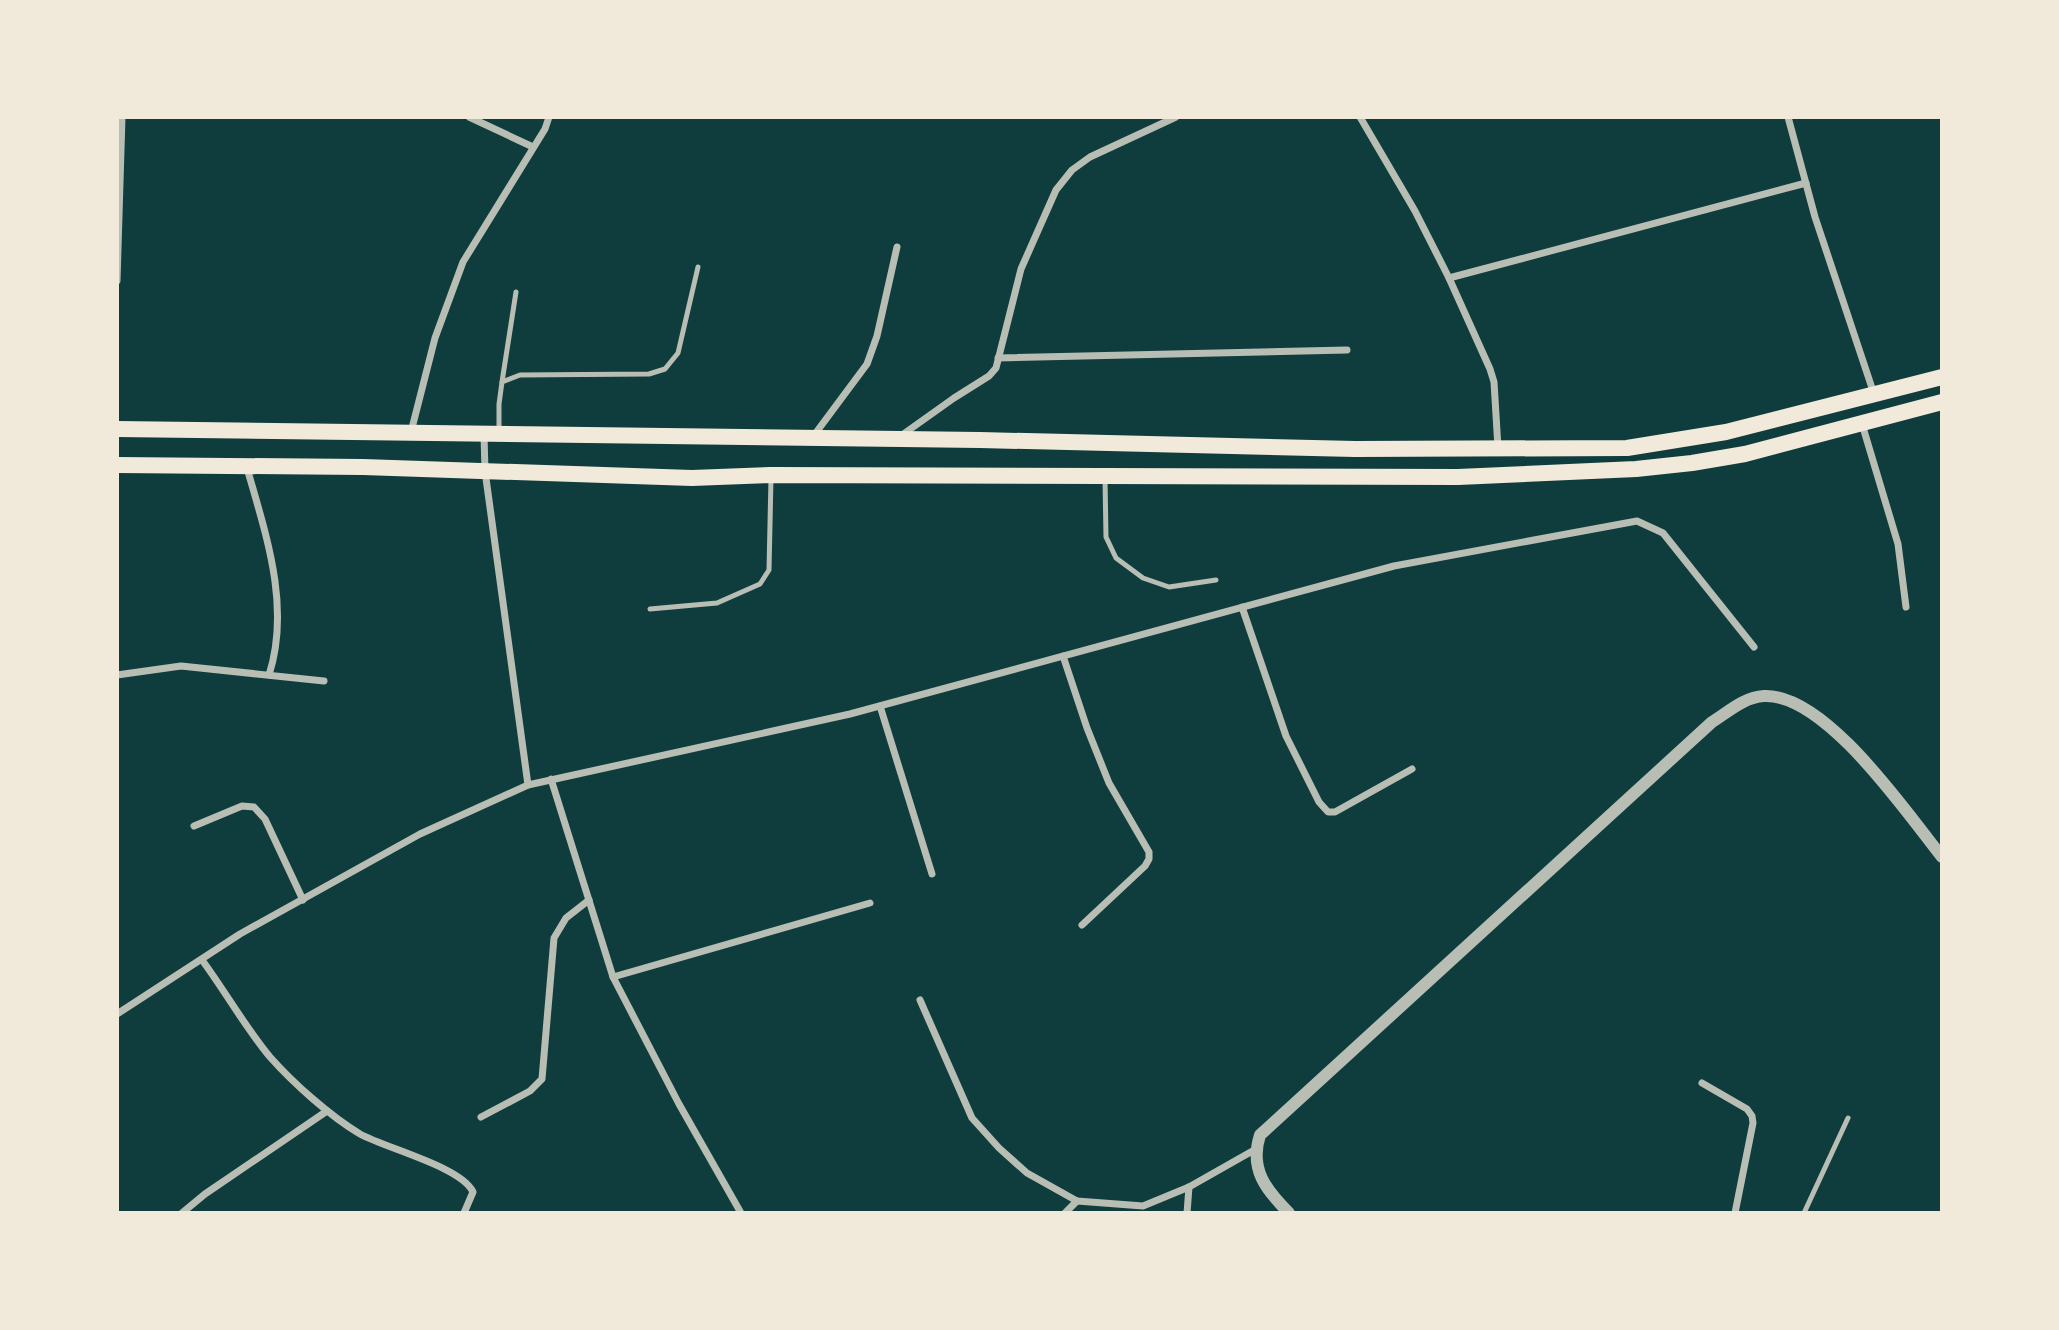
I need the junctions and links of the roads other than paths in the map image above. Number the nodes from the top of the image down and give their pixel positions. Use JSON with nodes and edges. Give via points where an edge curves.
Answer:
{"nodes":[{"id":1,"x":122,"y":117,"type":"edge"},
{"id":2,"x":469,"y":117,"type":"edge"},
{"id":3,"x":549,"y":117,"type":"edge"},
{"id":4,"x":1176,"y":117,"type":"edge"},
{"id":5,"x":1360,"y":117,"type":"edge"},
{"id":6,"x":1788,"y":117,"type":"edge"},
{"id":7,"x":533,"y":147,"type":"junction"},
{"id":8,"x":1806,"y":183,"type":"junction"},
{"id":9,"x":897,"y":247,"type":"dead end"},
{"id":10,"x":698,"y":267,"type":"dead end"},
{"id":11,"x":1449,"y":278,"type":"junction"},
{"id":12,"x":117,"y":281,"type":"edge"},
{"id":13,"x":516,"y":292,"type":"dead end"},
{"id":14,"x":1347,"y":350,"type":"dead end"},
{"id":15,"x":998,"y":358,"type":"junction"},
{"id":16,"x":1942,"y":377,"type":"edge"},
{"id":17,"x":502,"y":382,"type":"junction"},
{"id":18,"x":1875,"y":395,"type":"junction"},
{"id":19,"x":1942,"y":402,"type":"edge"},
{"id":20,"x":1862,"y":425,"type":"junction"},
{"id":21,"x":117,"y":429,"type":"edge"},
{"id":22,"x":411,"y":433,"type":"junction"},
{"id":23,"x":492,"y":434,"type":"junction"},
{"id":24,"x":812,"y":438,"type":"junction"},
{"id":25,"x":896,"y":440,"type":"junction"},
{"id":26,"x":1498,"y":448,"type":"junction"},
{"id":27,"x":117,"y":465,"type":"edge"},
{"id":28,"x":247,"y":467,"type":"junction"},
{"id":29,"x":485,"y":471,"type":"junction"},
{"id":30,"x":771,"y":475,"type":"junction"},
{"id":31,"x":1105,"y":476,"type":"junction"},
{"id":32,"x":1216,"y":580,"type":"dead end"},
{"id":33,"x":1242,"y":607,"type":"junction"},
{"id":34,"x":1906,"y":607,"type":"dead end"},
{"id":35,"x":650,"y":609,"type":"dead end"},
{"id":36,"x":1754,"y":647,"type":"dead end"},
{"id":37,"x":1063,"y":656,"type":"junction"},
{"id":38,"x":117,"y":675,"type":"edge"},
{"id":39,"x":269,"y":676,"type":"junction"},
{"id":40,"x":324,"y":681,"type":"dead end"},
{"id":41,"x":880,"y":706,"type":"junction"},
{"id":42,"x":1412,"y":769,"type":"dead end"},
{"id":43,"x":551,"y":779,"type":"junction"},
{"id":44,"x":527,"y":785,"type":"junction"},
{"id":45,"x":194,"y":826,"type":"dead end"},
{"id":46,"x":1942,"y":857,"type":"edge"},
{"id":47,"x":932,"y":874,"type":"dead end"},
{"id":48,"x":303,"y":900,"type":"junction"},
{"id":49,"x":589,"y":900,"type":"junction"},
{"id":50,"x":870,"y":903,"type":"dead end"},
{"id":51,"x":1082,"y":925,"type":"dead end"},
{"id":52,"x":202,"y":960,"type":"junction"},
{"id":53,"x":613,"y":977,"type":"junction"},
{"id":54,"x":920,"y":1000,"type":"dead end"},
{"id":55,"x":117,"y":1014,"type":"edge"},
{"id":56,"x":1702,"y":1083,"type":"dead end"},
{"id":57,"x":327,"y":1111,"type":"junction"},
{"id":58,"x":481,"y":1117,"type":"dead end"},
{"id":59,"x":1848,"y":1118,"type":"dead end"},
{"id":60,"x":1256,"y":1149,"type":"junction"},
{"id":61,"x":1189,"y":1187,"type":"junction"},
{"id":62,"x":1077,"y":1201,"type":"junction"},
{"id":63,"x":182,"y":1213,"type":"edge"},
{"id":64,"x":464,"y":1213,"type":"edge"},
{"id":65,"x":741,"y":1213,"type":"edge"},
{"id":66,"x":1065,"y":1213,"type":"edge"},
{"id":67,"x":1187,"y":1213,"type":"edge"},
{"id":68,"x":1289,"y":1213,"type":"edge"},
{"id":69,"x":1735,"y":1213,"type":"edge"},
{"id":70,"x":1804,"y":1213,"type":"edge"}],
"edges":[{"from":1,"to":12,"type":"street"},
{"from":2,"to":7,"type":"street"},
{"from":3,"to":7,"type":"street"},
{"from":4,"to":15,"type":"street","via":[[1090,157],[1056,190],[1021,269]]},
{"from":5,"to":11,"type":"street"},
{"from":6,"to":8,"type":"street"},
{"from":7,"to":22,"type":"street","via":[[463,262],[435,338]]},
{"from":8,"to":11,"type":"street"},
{"from":8,"to":18,"type":"street"},
{"from":9,"to":24,"type":"street","via":[[867,365]]},
{"from":10,"to":17,"type":"lane","via":[[678,353],[665,369],[649,374],[520,375]]},
{"from":11,"to":26,"type":"street","via":[[1494,382]]},
{"from":13,"to":17,"type":"lane"},
{"from":14,"to":15,"type":"street"},
{"from":15,"to":25,"type":"street","via":[[989,376]]},
{"from":16,"to":18,"type":"highway"},
{"from":17,"to":23,"type":"lane"},
{"from":18,"to":26,"type":"highway","via":[[1666,443],[1627,448]]},
{"from":19,"to":20,"type":"highway"},
{"from":20,"to":31,"type":"highway","via":[[1745,454],[1636,469],[1458,477]]},
{"from":20,"to":34,"type":"street","via":[[1898,544]]},
{"from":21,"to":22,"type":"highway"},
{"from":22,"to":23,"type":"highway"},
{"from":23,"to":24,"type":"highway"},
{"from":23,"to":29,"type":"street"},
{"from":24,"to":25,"type":"highway"},
{"from":25,"to":26,"type":"highway"},
{"from":27,"to":28,"type":"highway"},
{"from":28,"to":29,"type":"highway"},
{"from":28,"to":39,"type":"street","via":[[277,592],[276,651]]},
{"from":29,"to":30,"type":"highway","via":[[692,478]]},
{"from":29,"to":44,"type":"street"},
{"from":30,"to":31,"type":"highway"},
{"from":30,"to":35,"type":"lane","via":[[769,570],[760,584],[716,603]]},
{"from":31,"to":32,"type":"lane","via":[[1106,537],[1116,558],[1143,578],[1169,587]]},
{"from":33,"to":36,"type":"street","via":[[1394,566],[1637,521],[1663,533]]},
{"from":33,"to":37,"type":"street"},
{"from":33,"to":42,"type":"street","via":[[1286,736],[1328,812]]},
{"from":37,"to":41,"type":"street"},
{"from":37,"to":51,"type":"street","via":[[1109,783],[1149,852],[1145,866]]},
{"from":38,"to":39,"type":"street","via":[[181,666]]},
{"from":39,"to":40,"type":"street"},
{"from":41,"to":43,"type":"street"},
{"from":41,"to":47,"type":"street"},
{"from":43,"to":44,"type":"street"},
{"from":43,"to":49,"type":"street"},
{"from":44,"to":48,"type":"street","via":[[420,834]]},
{"from":45,"to":48,"type":"street","via":[[242,806],[254,807],[265,820]]},
{"from":46,"to":60,"type":"street","via":[[1885,785],[1827,723],[1793,701],[1764,696],[1745,700],[1712,722],[1260,1135]]},
{"from":48,"to":52,"type":"street"},
{"from":49,"to":53,"type":"street"},
{"from":49,"to":58,"type":"street","via":[[566,918],[554,938],[542,1079],[530,1091]]},
{"from":50,"to":53,"type":"street"},
{"from":52,"to":55,"type":"street"},
{"from":52,"to":57,"type":"street","via":[[270,1056]]},
{"from":53,"to":65,"type":"street"},
{"from":54,"to":62,"type":"street","via":[[972,1118],[1027,1173]]},
{"from":56,"to":69,"type":"street","via":[[1752,1116]]},
{"from":57,"to":63,"type":"street"},
{"from":57,"to":64,"type":"street","via":[[361,1134],[469,1185],[473,1192]]},
{"from":59,"to":70,"type":"lane"},
{"from":60,"to":61,"type":"street"},
{"from":60,"to":68,"type":"street","via":[[1268,1193]]},
{"from":61,"to":62,"type":"street","via":[[1143,1206]]},
{"from":61,"to":67,"type":"street"},
{"from":62,"to":66,"type":"street"}]}
